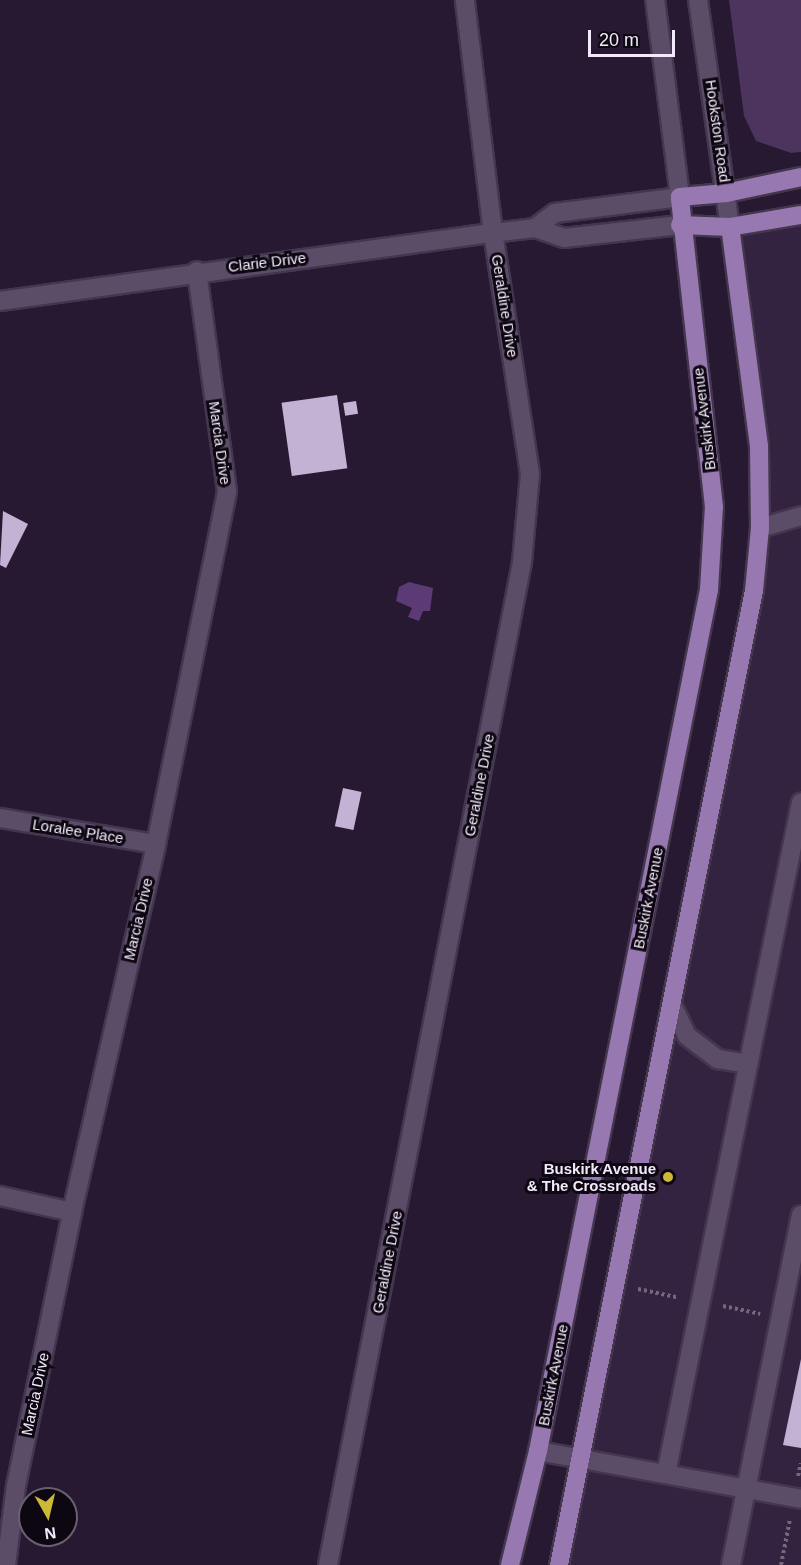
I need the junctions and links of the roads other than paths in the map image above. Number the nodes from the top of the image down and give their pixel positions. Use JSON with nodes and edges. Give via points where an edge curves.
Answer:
{"nodes":[{"id":1,"x":465,"y":0,"type":"edge"},
{"id":2,"x":655,"y":0,"type":"edge"},
{"id":3,"x":698,"y":0,"type":"edge"},
{"id":4,"x":801,"y":177,"type":"edge"},
{"id":5,"x":726,"y":193,"type":"junction"},
{"id":6,"x":680,"y":197,"type":"junction"},
{"id":7,"x":801,"y":215,"type":"edge"},
{"id":8,"x":680,"y":225,"type":"junction"},
{"id":9,"x":730,"y":227,"type":"junction"},
{"id":10,"x":535,"y":228,"type":"junction"},
{"id":11,"x":494,"y":232,"type":"junction"},
{"id":12,"x":197,"y":271,"type":"junction"},
{"id":13,"x":0,"y":301,"type":"edge"},
{"id":14,"x":801,"y":516,"type":"edge"},
{"id":15,"x":760,"y":528,"type":"junction"},
{"id":16,"x":801,"y":802,"type":"edge"},
{"id":17,"x":0,"y":818,"type":"edge"},
{"id":18,"x":156,"y":844,"type":"junction"},
{"id":19,"x":673,"y":1007,"type":"junction"},
{"id":20,"x":749,"y":1064,"type":"junction"},
{"id":21,"x":0,"y":1196,"type":"edge"},
{"id":22,"x":72,"y":1212,"type":"junction"},
{"id":23,"x":801,"y":1215,"type":"edge"},
{"id":24,"x":538,"y":1451,"type":"junction"},
{"id":25,"x":581,"y":1459,"type":"junction"},
{"id":26,"x":666,"y":1474,"type":"junction"},
{"id":27,"x":8,"y":1487,"type":"edge"},
{"id":28,"x":747,"y":1488,"type":"junction"},
{"id":29,"x":801,"y":1499,"type":"edge"},
{"id":30,"x":6,"y":1565,"type":"edge"},
{"id":31,"x":328,"y":1565,"type":"edge"},
{"id":32,"x":510,"y":1565,"type":"edge"},
{"id":33,"x":559,"y":1565,"type":"edge"},
{"id":34,"x":731,"y":1565,"type":"edge"}],
"edges":[{"from":1,"to":11,"type":"street","name":"Geraldine Drive"},
{"from":2,"to":6,"type":"street"},
{"from":3,"to":5,"type":"street","name":"Hookston Road"},
{"from":4,"to":5,"type":"main road"},
{"from":5,"to":6,"type":"main road"},
{"from":5,"to":9,"type":"street","name":"Hookston Road"},
{"from":6,"to":8,"type":"main road","name":"Buskirk Avenue"},
{"from":6,"to":10,"type":"street","name":"Clarie Drive","via":[[555,213]]},
{"from":7,"to":9,"type":"main road"},
{"from":8,"to":9,"type":"main road"},
{"from":8,"to":10,"type":"street","name":"Clarie Drive","via":[[564,238]]},
{"from":8,"to":24,"type":"main road","name":"Buskirk Avenue","via":[[714,507],[709,590]]},
{"from":9,"to":15,"type":"main road","via":[[759,446]]},
{"from":10,"to":11,"type":"street","name":"Clarie Drive"},
{"from":11,"to":12,"type":"street","name":"Clarie Drive"},
{"from":11,"to":31,"type":"street","name":"Geraldine Drive","via":[[530,474],[522,562]]},
{"from":12,"to":13,"type":"street","name":"Clarie Drive"},
{"from":12,"to":18,"type":"street","name":"Marcia Drive","via":[[227,491]]},
{"from":14,"to":15,"type":"street"},
{"from":15,"to":19,"type":"main road","via":[[754,591]]},
{"from":16,"to":20,"type":"street"},
{"from":17,"to":18,"type":"street","name":"Loralee Place"},
{"from":18,"to":22,"type":"street","name":"Marcia Drive"},
{"from":19,"to":20,"type":"street","via":[[687,1036],[718,1059]]},
{"from":19,"to":25,"type":"main road"},
{"from":20,"to":26,"type":"street"},
{"from":21,"to":22,"type":"street"},
{"from":22,"to":27,"type":"street","name":"Marcia Drive"},
{"from":23,"to":28,"type":"street"},
{"from":24,"to":25,"type":"street"},
{"from":24,"to":32,"type":"main road","name":"Buskirk Avenue"},
{"from":25,"to":26,"type":"street"},
{"from":25,"to":33,"type":"main road"},
{"from":26,"to":28,"type":"street"},
{"from":27,"to":30,"type":"street","name":"Marcia Drive"},
{"from":28,"to":29,"type":"street"},
{"from":28,"to":34,"type":"street"}]}
